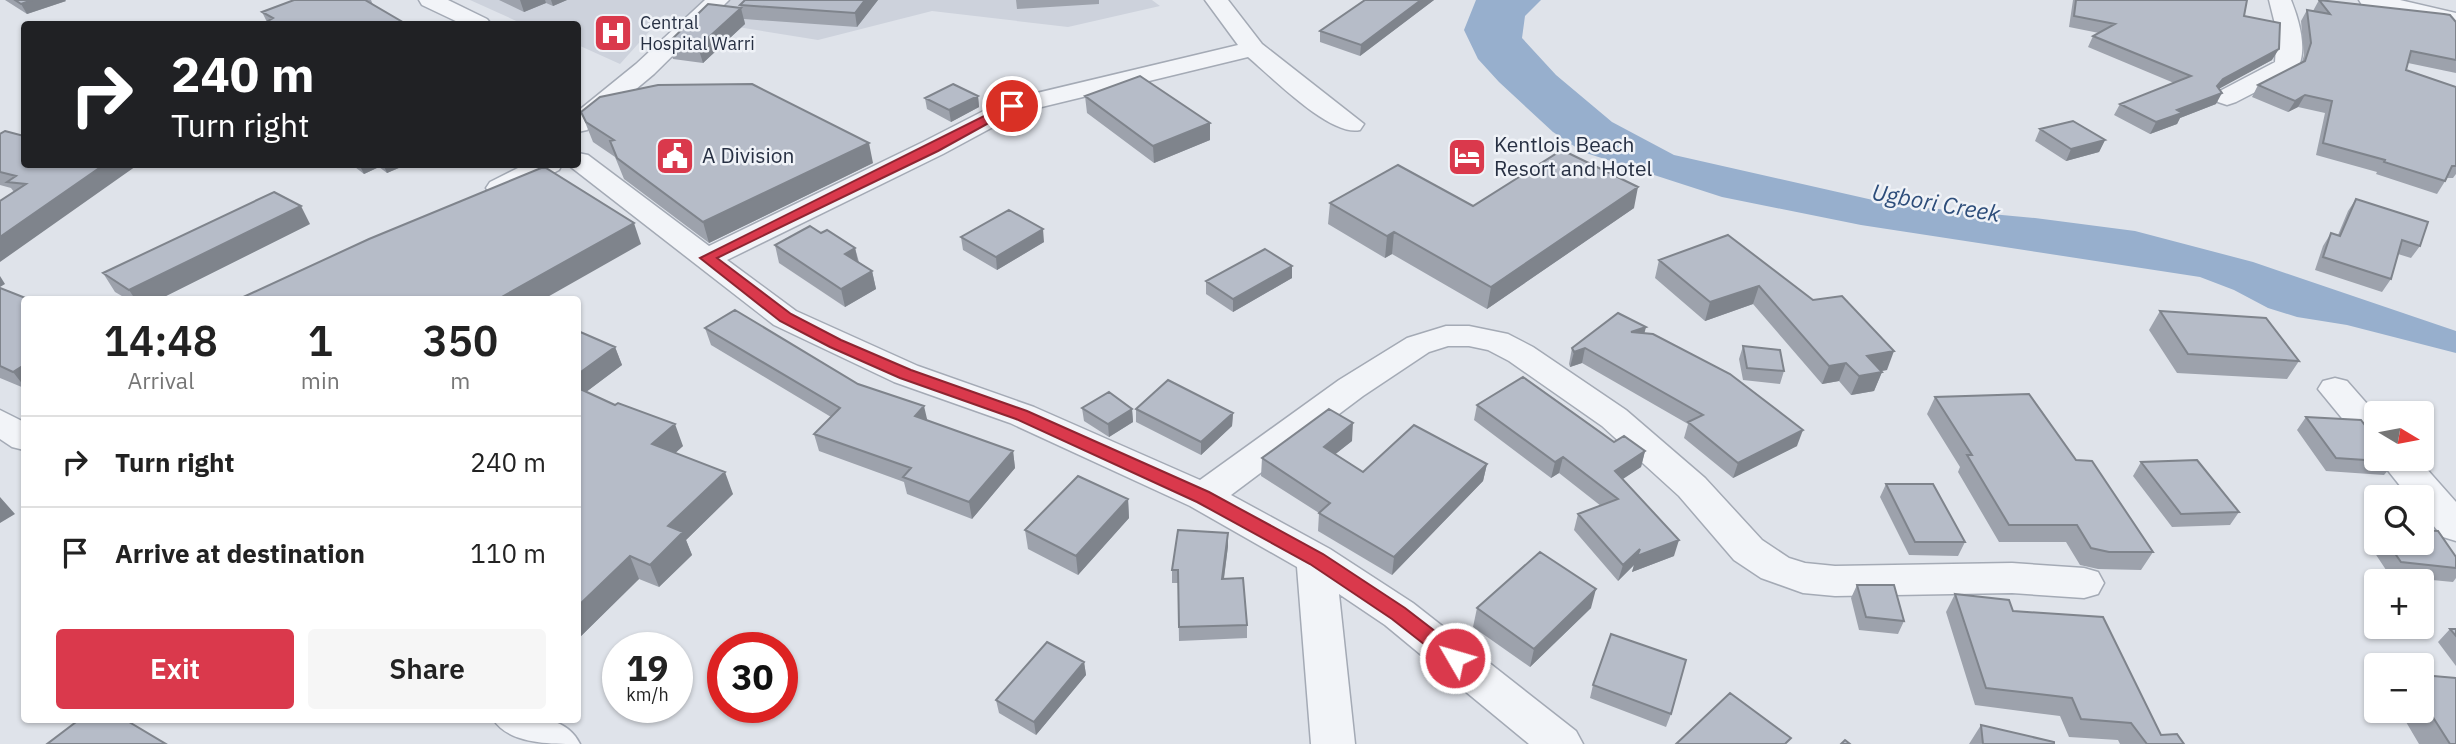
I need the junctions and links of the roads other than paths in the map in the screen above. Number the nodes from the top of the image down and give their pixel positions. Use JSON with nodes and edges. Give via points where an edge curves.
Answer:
{"nodes":[{"id":1,"x":430,"y":0,"type":"edge"},
{"id":2,"x":718,"y":0,"type":"edge"},
{"id":3,"x":1216,"y":0,"type":"edge"},
{"id":4,"x":2280,"y":0,"type":"edge"},
{"id":5,"x":2370,"y":0,"type":"edge"},
{"id":6,"x":2456,"y":20,"type":"edge"},
{"id":7,"x":473,"y":21,"type":"edge"},
{"id":8,"x":1253,"y":49,"type":"junction"},
{"id":9,"x":2227,"y":97,"type":"dead end"},
{"id":10,"x":581,"y":122,"type":"edge"},
{"id":11,"x":1351,"y":124,"type":"dead end"},
{"id":12,"x":581,"y":163,"type":"edge"},
{"id":13,"x":541,"y":168,"type":"edge"},
{"id":14,"x":472,"y":201,"type":"edge"},
{"id":15,"x":707,"y":258,"type":"junction"},
{"id":16,"x":2335,"y":389,"type":"dead end"},
{"id":17,"x":21,"y":412,"type":"edge"},
{"id":18,"x":0,"y":422,"type":"edge"},
{"id":19,"x":2364,"y":422,"type":"edge"},
{"id":20,"x":21,"y":436,"type":"edge"},
{"id":21,"x":2407,"y":471,"type":"edge"},
{"id":22,"x":1203,"y":497,"type":"junction"},
{"id":23,"x":2456,"y":527,"type":"edge"},
{"id":24,"x":1316,"y":559,"type":"junction"},
{"id":25,"x":2084,"y":583,"type":"dead end"},
{"id":26,"x":521,"y":723,"type":"edge"},
{"id":27,"x":558,"y":744,"type":"edge"},
{"id":28,"x":1333,"y":744,"type":"edge"},
{"id":29,"x":1561,"y":744,"type":"edge"}],
"edges":[{"from":1,"to":7,"type":"street"},
{"from":2,"to":10,"type":"street"},
{"from":3,"to":8,"type":"street"},
{"from":4,"to":9,"type":"street","via":[[2291,42],[2287,66]]},
{"from":5,"to":6,"type":"street"},
{"from":8,"to":11,"type":"street"},
{"from":8,"to":15,"type":"street","via":[[1012,106]]},
{"from":12,"to":15,"type":"street"},
{"from":13,"to":14,"type":"street"},
{"from":15,"to":22,"type":"street","via":[[785,318],[835,343],[1022,415]]},
{"from":16,"to":19,"type":"street"},
{"from":17,"to":18,"type":"street"},
{"from":18,"to":20,"type":"street"},
{"from":21,"to":23,"type":"street"},
{"from":22,"to":24,"type":"street"},
{"from":22,"to":25,"type":"street","via":[[1351,387],[1418,345],[1446,336],[1469,336],[1497,341],[1521,354],[1614,418],[1692,487],[1748,550],[1775,568],[1803,578],[1835,581],[2012,578]]},
{"from":24,"to":28,"type":"street"},
{"from":24,"to":29,"type":"street","via":[[1399,614]]},
{"from":26,"to":27,"type":"street"}]}
